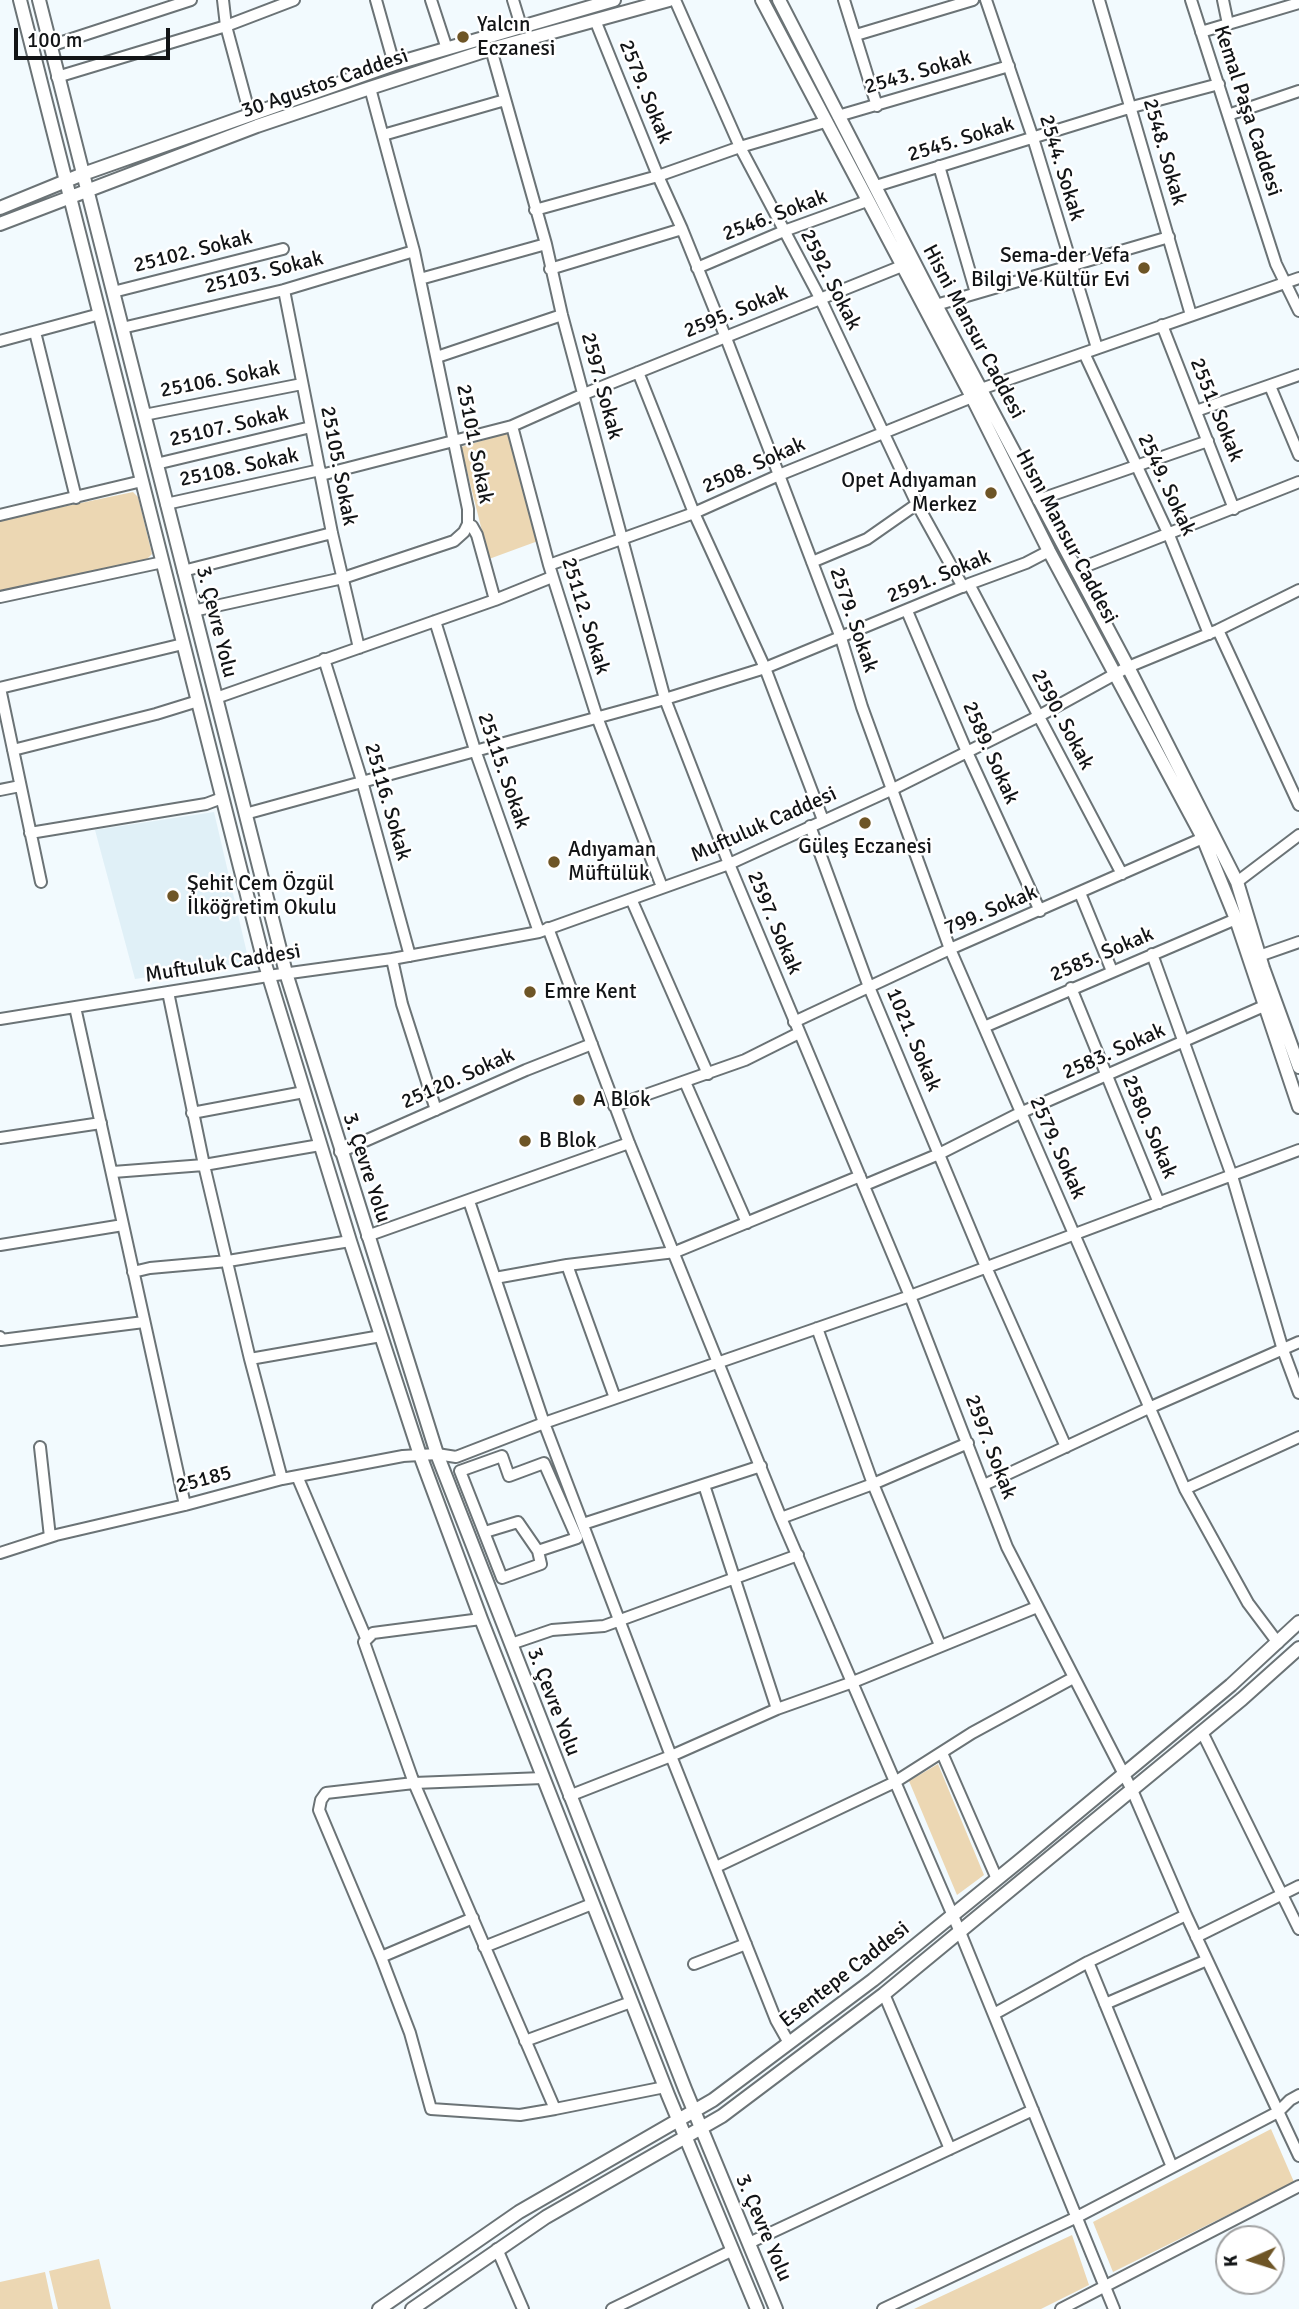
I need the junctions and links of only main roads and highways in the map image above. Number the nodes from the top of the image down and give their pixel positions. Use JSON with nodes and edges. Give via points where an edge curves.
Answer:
{"nodes":[{"id":1,"x":20,"y":0,"type":"edge"},
{"id":2,"x":38,"y":0,"type":"edge"},
{"id":3,"x":614,"y":0,"type":"edge"},
{"id":4,"x":669,"y":0,"type":"edge"},
{"id":5,"x":762,"y":0,"type":"edge"},
{"id":6,"x":779,"y":0,"type":"edge"},
{"id":7,"x":585,"y":3,"type":"edge"},
{"id":8,"x":83,"y":174,"type":"junction"},
{"id":9,"x":66,"y":181,"type":"junction"},
{"id":10,"x":87,"y":190,"type":"junction"},
{"id":11,"x":70,"y":197,"type":"junction"},
{"id":12,"x":0,"y":208,"type":"edge"},
{"id":13,"x":0,"y":225,"type":"edge"},
{"id":14,"x":977,"y":393,"type":"junction"},
{"id":15,"x":1123,"y":670,"type":"junction"},
{"id":16,"x":1295,"y":1043,"type":"edge"},
{"id":17,"x":1299,"y":1067,"type":"edge"},
{"id":18,"x":1299,"y":1107,"type":"edge"},
{"id":19,"x":1299,"y":1622,"type":"edge"},
{"id":20,"x":1299,"y":1648,"type":"edge"},
{"id":21,"x":694,"y":2111,"type":"junction"},
{"id":22,"x":678,"y":2120,"type":"junction"},
{"id":23,"x":701,"y":2128,"type":"junction"},
{"id":24,"x":685,"y":2137,"type":"junction"},
{"id":25,"x":379,"y":2309,"type":"edge"},
{"id":26,"x":412,"y":2309,"type":"edge"},
{"id":27,"x":757,"y":2309,"type":"edge"},
{"id":28,"x":776,"y":2309,"type":"edge"}],
"edges":[{"from":1,"to":9,"type":"main road","name":"3. Çevre Yolu"},
{"from":2,"to":8,"type":"main road","name":"3. Çevre Yolu"},
{"from":3,"to":7,"type":"main road","name":"30 Agustos Caddesi"},
{"from":4,"to":10,"type":"main road","name":"30 Agustos Caddesi","via":[[370,88]]},
{"from":5,"to":14,"type":"main road","name":"Hısnı Mansur Caddesi","via":[[902,266]]},
{"from":6,"to":14,"type":"main road","name":"Hisni Mansur Caddesi"},
{"from":7,"to":8,"type":"main road","name":"30 Agustos Caddesi","via":[[394,64]]},
{"from":8,"to":9,"type":"main road","name":"30 Agustos Caddesi"},
{"from":8,"to":10,"type":"main road","name":"3. Çevre Yolu"},
{"from":9,"to":11,"type":"main road","name":"3. Çevre Yolu"},
{"from":9,"to":12,"type":"main road","name":"30 Agustos Caddesi"},
{"from":10,"to":11,"type":"main road","name":"30 Agustos Caddesi"},
{"from":10,"to":21,"type":"main road","name":"3. Çevre Yolu","via":[[286,974],[340,1152],[437,1454]]},
{"from":11,"to":13,"type":"main road","name":"30 Agustos Caddesi"},
{"from":11,"to":22,"type":"main road","name":"3. Çevre Yolu","via":[[268,976],[350,1241],[420,1455],[481,1619]]},
{"from":14,"to":15,"type":"main road","name":"Hisni Mansur Caddesi","via":[[1076,570]]},
{"from":14,"to":15,"type":"main road","name":"Hısnı Mansur Caddesi","via":[[1049,551]]},
{"from":15,"to":16,"type":"main road","name":"Hisni Mansur Caddesi","via":[[1237,882],[1259,956]]},
{"from":15,"to":18,"type":"main road","name":"Hısnı Mansur Caddesi","via":[[1236,919]]},
{"from":16,"to":17,"type":"main road","name":"Hisni Mansur Caddesi"},
{"from":19,"to":21,"type":"main road","name":"Esentepe Caddesi","via":[[1123,1775],[873,1980]]},
{"from":20,"to":23,"type":"main road","name":"Esentepe Caddesi","via":[[884,1994]]},
{"from":21,"to":22,"type":"main road","name":"Esentepe Caddesi"},
{"from":21,"to":23,"type":"main road","name":"3. Çevre Yolu"},
{"from":22,"to":24,"type":"main road","name":"3. Çevre Yolu"},
{"from":22,"to":25,"type":"main road","name":"Esentepe Caddesi","via":[[511,2217]]},
{"from":23,"to":24,"type":"main road","name":"Esentepe Caddesi"},
{"from":23,"to":28,"type":"main road","name":"3. Çevre Yolu"},
{"from":24,"to":26,"type":"main road","name":"Esentepe Caddesi","via":[[545,2217]]},
{"from":24,"to":27,"type":"main road","name":"3. Çevre Yolu"}]}
